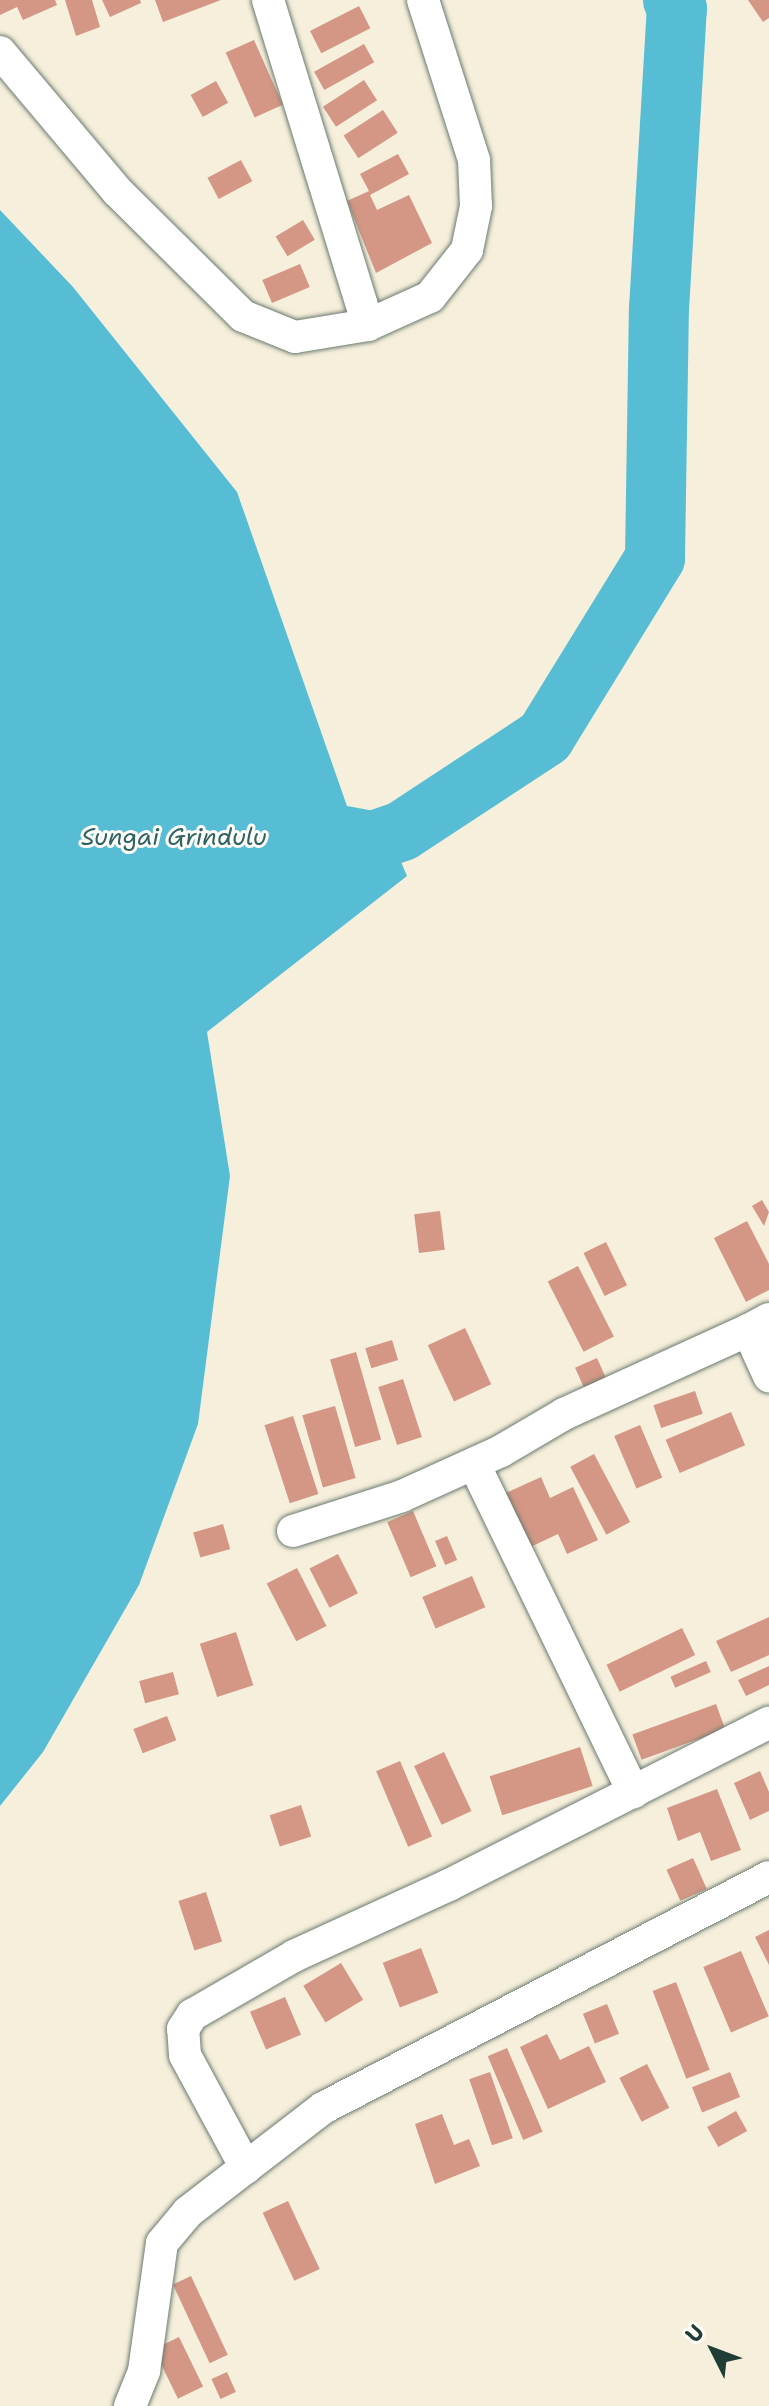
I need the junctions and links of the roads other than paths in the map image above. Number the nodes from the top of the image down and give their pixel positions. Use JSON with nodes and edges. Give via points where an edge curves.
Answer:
{"nodes":[{"id":1,"x":268,"y":0,"type":"edge"},
{"id":2,"x":423,"y":0,"type":"edge"},
{"id":3,"x":0,"y":52,"type":"edge"},
{"id":4,"x":368,"y":325,"type":"junction"},
{"id":5,"x":759,"y":1324,"type":"edge"},
{"id":6,"x":769,"y":1376,"type":"edge"},
{"id":7,"x":474,"y":1464,"type":"junction"},
{"id":8,"x":293,"y":1531,"type":"dead end"},
{"id":9,"x":769,"y":1723,"type":"edge"},
{"id":10,"x":633,"y":1792,"type":"junction"},
{"id":11,"x":769,"y":1877,"type":"edge"},
{"id":12,"x":246,"y":2168,"type":"junction"},
{"id":13,"x":130,"y":2406,"type":"edge"}],
"edges":[{"from":1,"to":4,"type":"street"},
{"from":2,"to":4,"type":"street","via":[[474,160],[476,206],[467,250],[430,297]]},
{"from":3,"to":4,"type":"street","via":[[117,191],[243,316],[295,337]]},
{"from":5,"to":6,"type":"street"},
{"from":5,"to":7,"type":"street","via":[[564,1414]]},
{"from":7,"to":8,"type":"street","via":[[402,1496]]},
{"from":7,"to":10,"type":"street"},
{"from":9,"to":10,"type":"street"},
{"from":10,"to":12,"type":"street","via":[[294,1956],[192,2015],[183,2029],[185,2055]]},
{"from":11,"to":12,"type":"street","via":[[323,2108]]},
{"from":12,"to":13,"type":"street","via":[[188,2212],[162,2243],[144,2371]]}]}
